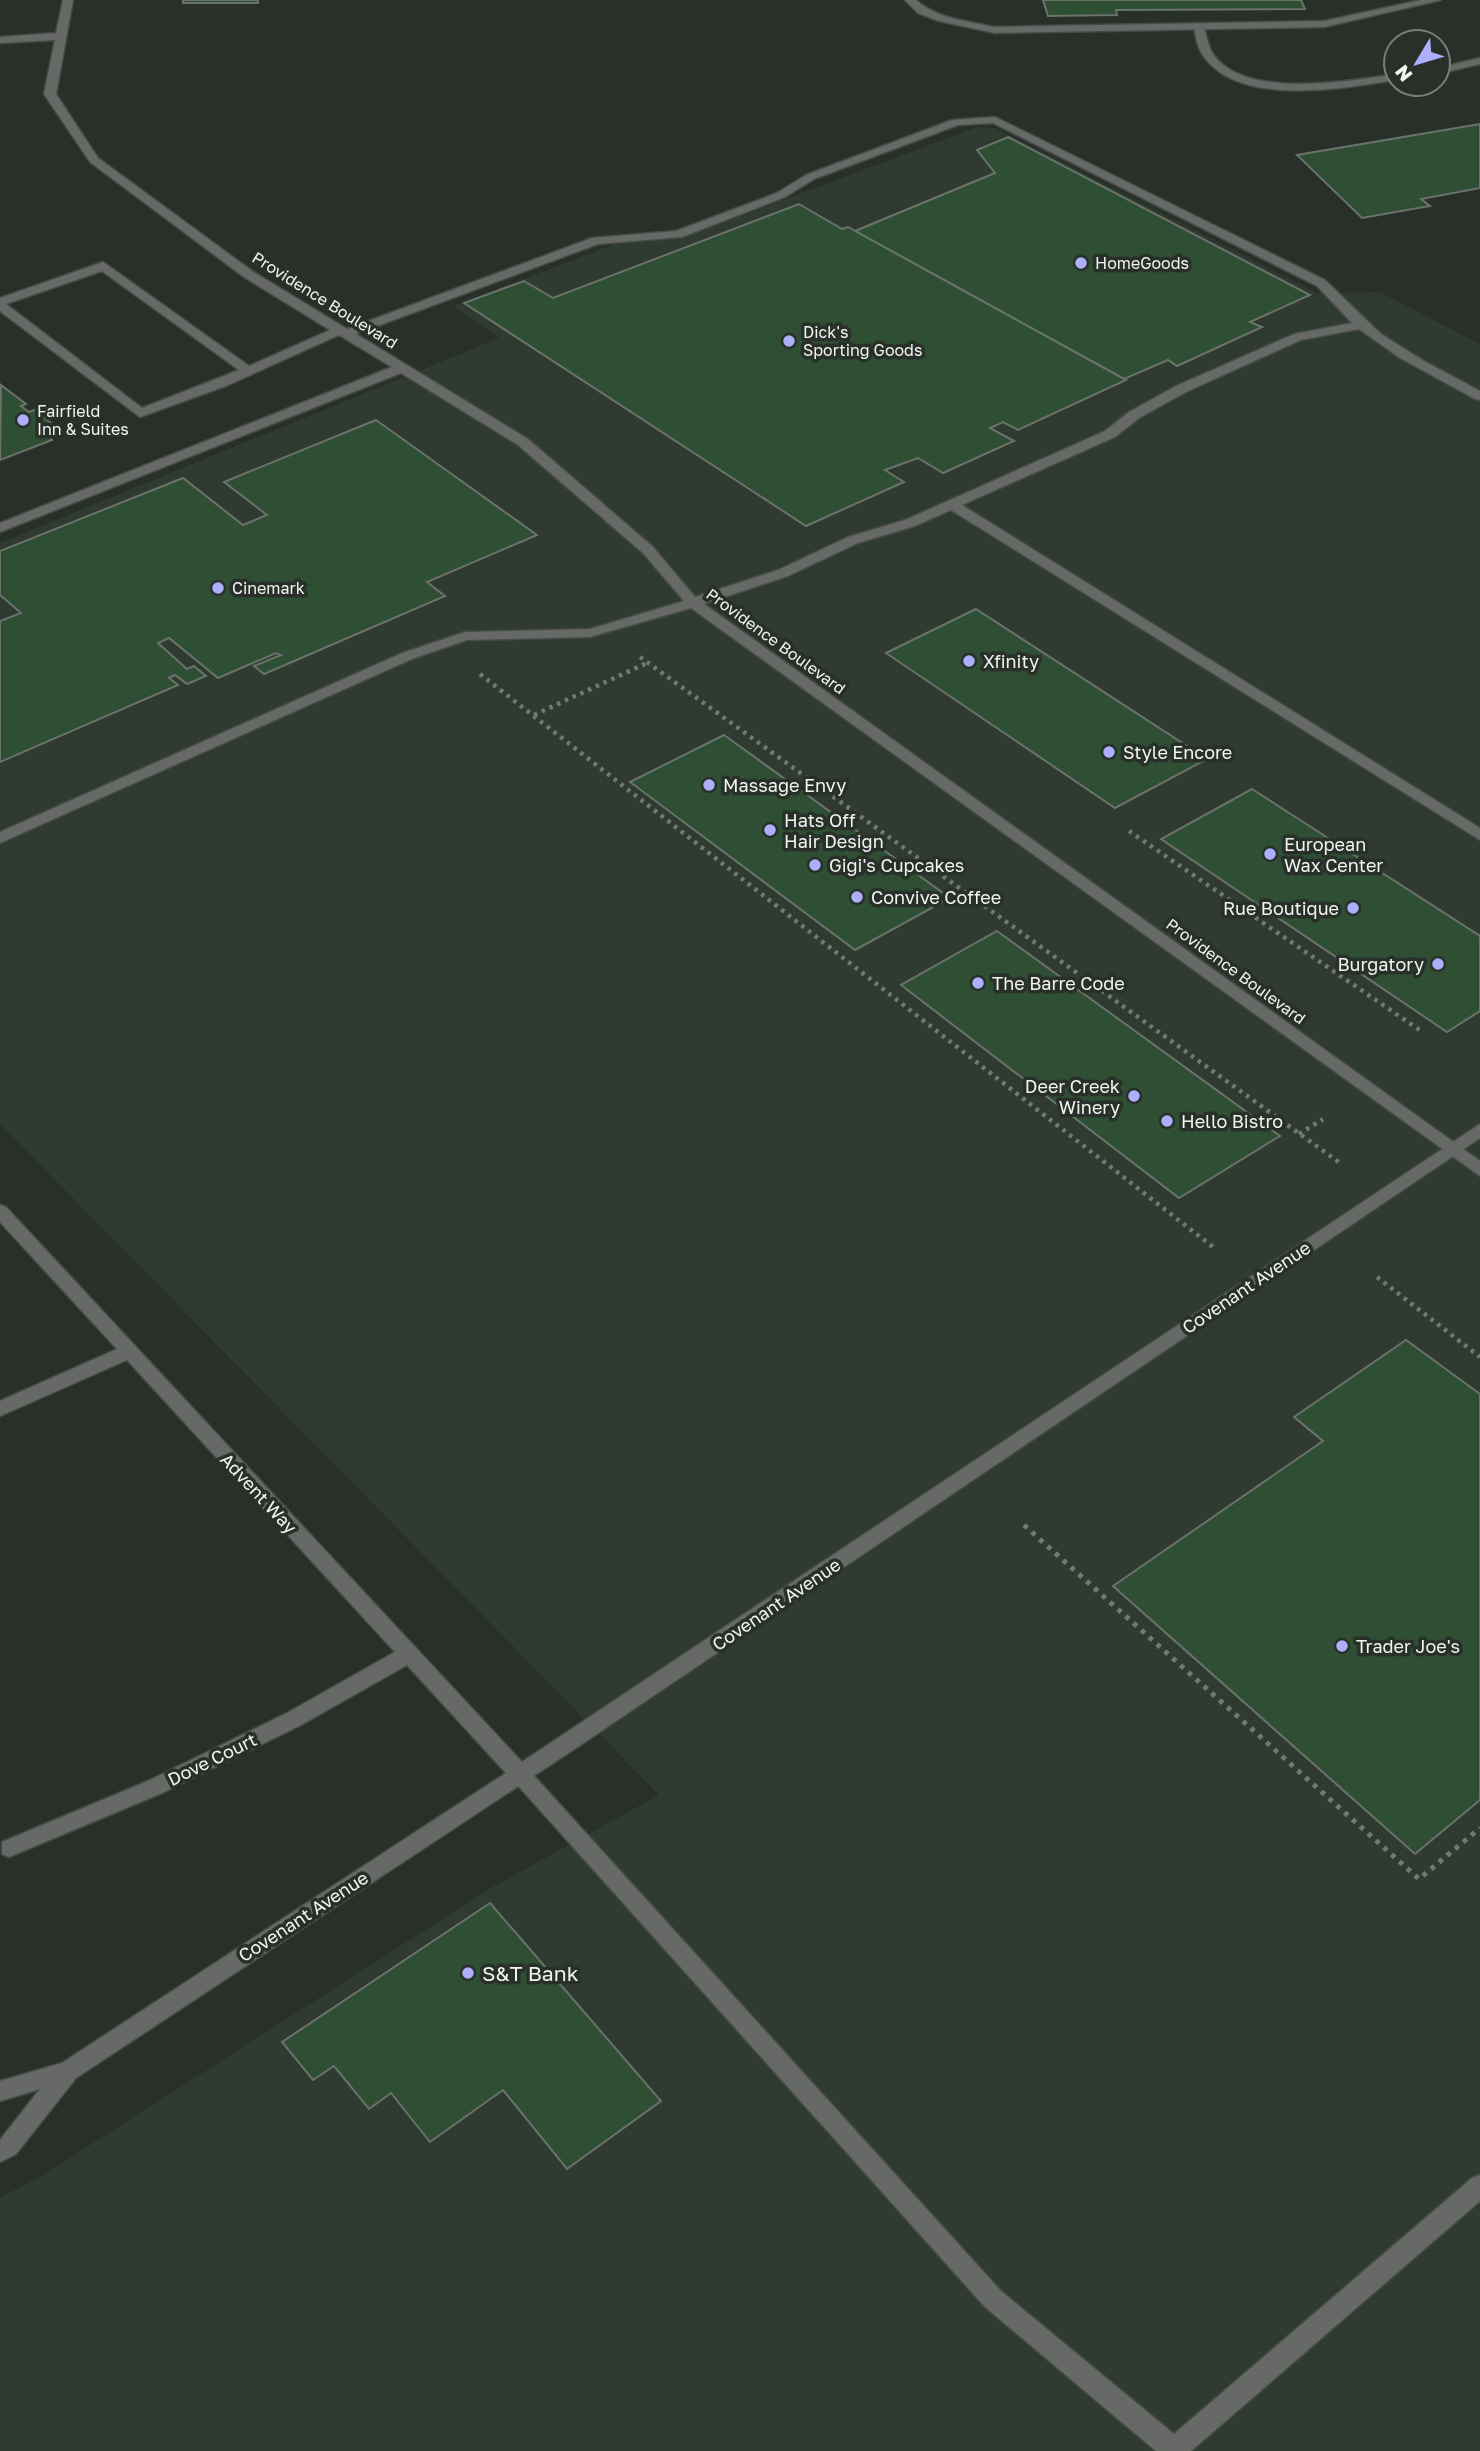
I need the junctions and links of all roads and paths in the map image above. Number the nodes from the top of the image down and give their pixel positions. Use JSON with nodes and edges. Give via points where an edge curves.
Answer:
{"nodes":[{"id":1,"x":68,"y":0,"type":"edge"},
{"id":2,"x":910,"y":0,"type":"edge"},
{"id":3,"x":1436,"y":0,"type":"edge"},
{"id":4,"x":1199,"y":28,"type":"junction"},
{"id":5,"x":61,"y":36,"type":"junction"},
{"id":6,"x":0,"y":40,"type":"edge"},
{"id":7,"x":1480,"y":61,"type":"edge"},
{"id":8,"x":1452,"y":68,"type":"edge"},
{"id":9,"x":1382,"y":79,"type":"edge"},
{"id":10,"x":0,"y":304,"type":"edge"},
{"id":11,"x":1361,"y":325,"type":"junction"},
{"id":12,"x":343,"y":332,"type":"junction"},
{"id":13,"x":402,"y":368,"type":"junction"},
{"id":14,"x":248,"y":371,"type":"junction"},
{"id":15,"x":1480,"y":396,"type":"edge"},
{"id":16,"x":951,"y":504,"type":"junction"},
{"id":17,"x":0,"y":528,"type":"edge"},
{"id":18,"x":691,"y":601,"type":"junction"},
{"id":19,"x":631,"y":650,"type":"dead end"},
{"id":20,"x":647,"y":663,"type":"junction"},
{"id":21,"x":479,"y":673,"type":"dead end"},
{"id":22,"x":534,"y":715,"type":"junction"},
{"id":23,"x":1129,"y":831,"type":"dead end"},
{"id":24,"x":1480,"y":835,"type":"edge"},
{"id":25,"x":0,"y":838,"type":"edge"},
{"id":26,"x":1421,"y":1031,"type":"dead end"},
{"id":27,"x":1324,"y":1119,"type":"dead end"},
{"id":28,"x":1480,"y":1130,"type":"edge"},
{"id":29,"x":1299,"y":1134,"type":"junction"},
{"id":30,"x":1451,"y":1149,"type":"junction"},
{"id":31,"x":1340,"y":1163,"type":"dead end"},
{"id":32,"x":1480,"y":1170,"type":"edge"},
{"id":33,"x":0,"y":1211,"type":"edge"},
{"id":34,"x":1213,"y":1247,"type":"dead end"},
{"id":35,"x":1377,"y":1277,"type":"dead end"},
{"id":36,"x":129,"y":1351,"type":"junction"},
{"id":37,"x":1480,"y":1357,"type":"edge"},
{"id":38,"x":0,"y":1409,"type":"edge"},
{"id":39,"x":1024,"y":1525,"type":"dead end"},
{"id":40,"x":408,"y":1655,"type":"junction"},
{"id":41,"x":520,"y":1774,"type":"junction"},
{"id":42,"x":1480,"y":1828,"type":"edge"},
{"id":43,"x":9,"y":1848,"type":"dead end"},
{"id":44,"x":68,"y":2071,"type":"junction"},
{"id":45,"x":0,"y":2091,"type":"edge"},
{"id":46,"x":0,"y":2152,"type":"edge"},
{"id":47,"x":1480,"y":2186,"type":"edge"}],
"edges":[{"from":1,"to":5,"type":"street","name":"Providence Boulevard"},
{"from":2,"to":4,"type":"street","via":[[922,11],[943,19],[995,30]]},
{"from":3,"to":4,"type":"street","via":[[1324,24]]},
{"from":4,"to":9,"type":"street","via":[[1211,61],[1257,84],[1323,85]]},
{"from":5,"to":6,"type":"street"},
{"from":5,"to":12,"type":"street","name":"Providence Boulevard","via":[[50,94],[94,159],[248,274]]},
{"from":7,"to":8,"type":"street"},
{"from":10,"to":14,"type":"street","via":[[103,266]]},
{"from":10,"to":14,"type":"street","via":[[140,413]]},
{"from":11,"to":12,"type":"street","via":[[1321,283],[1014,127],[974,119],[810,177],[781,195],[678,234],[596,241]]},
{"from":11,"to":15,"type":"street","via":[[1409,359]]},
{"from":11,"to":16,"type":"street","via":[[1298,337],[1181,389],[1110,434]]},
{"from":12,"to":13,"type":"street","name":"Providence Boulevard"},
{"from":12,"to":14,"type":"street"},
{"from":13,"to":17,"type":"street"},
{"from":13,"to":18,"type":"street","name":"Providence Boulevard","via":[[523,442],[648,550]]},
{"from":16,"to":18,"type":"street","via":[[910,523],[853,540],[783,573]]},
{"from":16,"to":24,"type":"street"},
{"from":18,"to":25,"type":"street","via":[[590,633],[466,636],[407,656]]},
{"from":18,"to":30,"type":"street","name":"Providence Boulevard"},
{"from":19,"to":20,"type":"path"},
{"from":20,"to":22,"type":"path"},
{"from":20,"to":29,"type":"path"},
{"from":21,"to":22,"type":"path"},
{"from":22,"to":34,"type":"path"},
{"from":23,"to":26,"type":"path"},
{"from":27,"to":29,"type":"path"},
{"from":28,"to":30,"type":"street","name":"Covenant Avenue"},
{"from":29,"to":31,"type":"path"},
{"from":30,"to":32,"type":"street","name":"Providence Boulevard"},
{"from":30,"to":41,"type":"street","name":"Covenant Avenue"},
{"from":33,"to":36,"type":"street","name":"Advent Way"},
{"from":35,"to":37,"type":"path"},
{"from":36,"to":38,"type":"street"},
{"from":36,"to":40,"type":"street","name":"Advent Way"},
{"from":39,"to":42,"type":"path","via":[[1419,1879]]},
{"from":40,"to":41,"type":"street","name":"Advent Way"},
{"from":40,"to":43,"type":"street","name":"Dove Court","via":[[155,1787]]},
{"from":41,"to":44,"type":"street","name":"Covenant Avenue"},
{"from":41,"to":47,"type":"street","name":"Advent Way","via":[[993,2300],[1174,2450]]},
{"from":44,"to":45,"type":"street","name":"Covenant Avenue"},
{"from":44,"to":46,"type":"street","name":"Covenant Avenue"}]}
